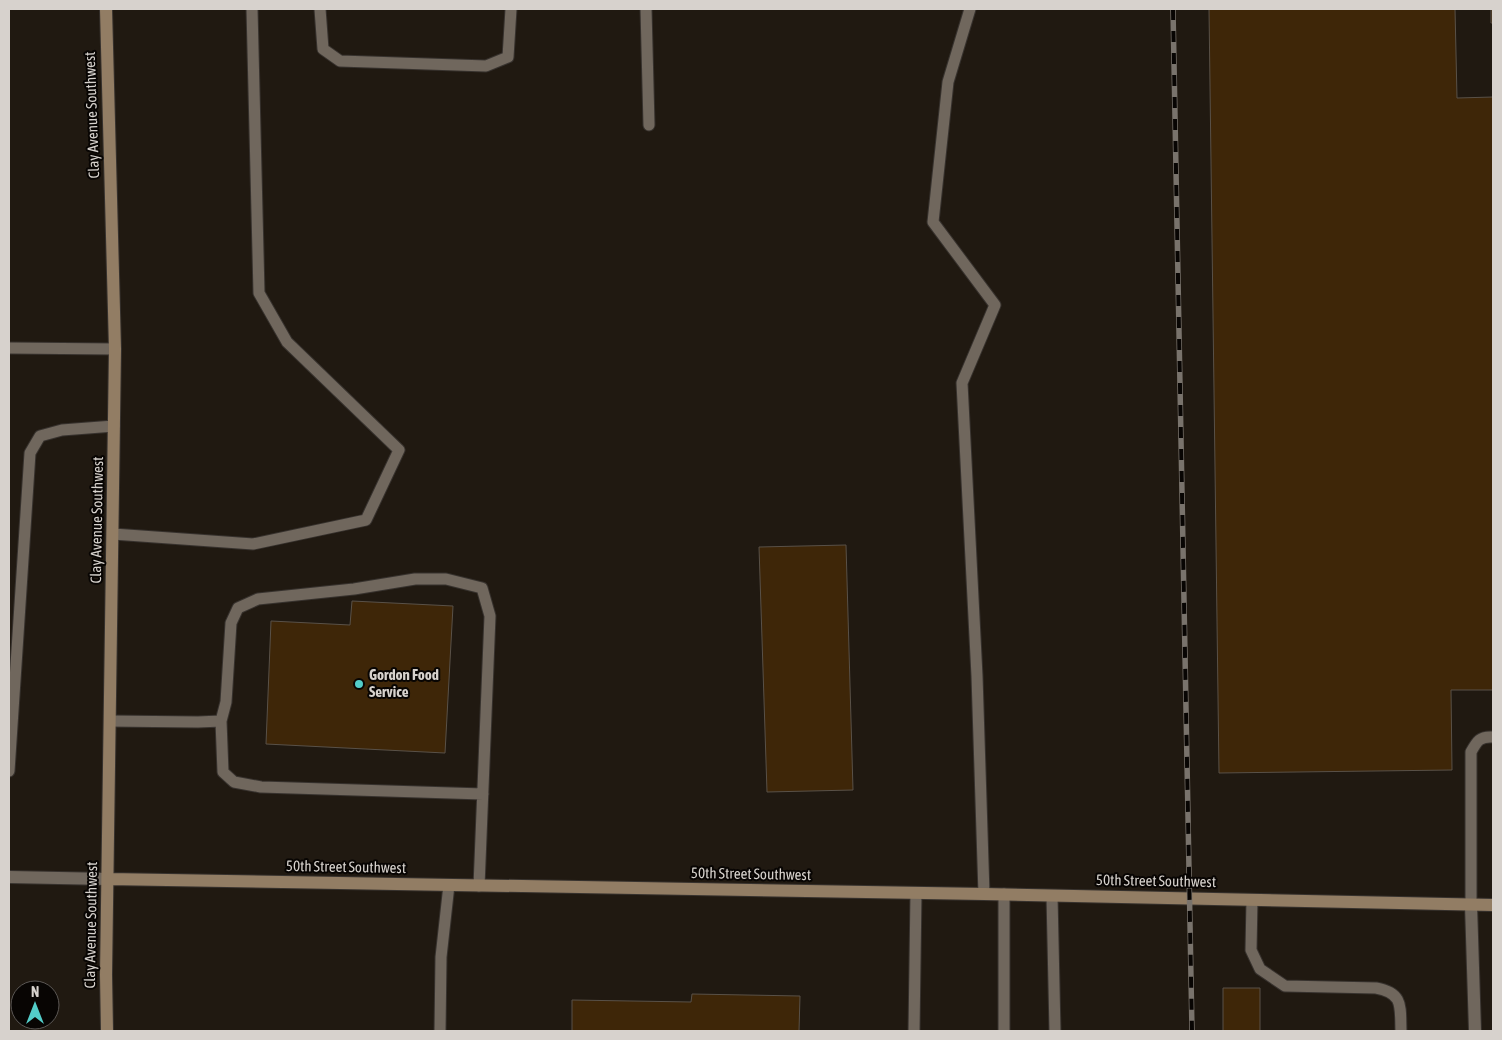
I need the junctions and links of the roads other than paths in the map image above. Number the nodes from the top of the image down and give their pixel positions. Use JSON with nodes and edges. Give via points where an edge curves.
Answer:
{"nodes":[{"id":1,"x":106,"y":9,"type":"edge"},
{"id":2,"x":252,"y":9,"type":"edge"},
{"id":3,"x":320,"y":9,"type":"edge"},
{"id":4,"x":511,"y":9,"type":"edge"},
{"id":5,"x":646,"y":9,"type":"edge"},
{"id":6,"x":970,"y":9,"type":"edge"},
{"id":7,"x":650,"y":125,"type":"dead end"},
{"id":8,"x":9,"y":348,"type":"edge"},
{"id":9,"x":115,"y":349,"type":"junction"},
{"id":10,"x":114,"y":426,"type":"junction"},
{"id":11,"x":113,"y":534,"type":"junction"},
{"id":12,"x":110,"y":721,"type":"junction"},
{"id":13,"x":222,"y":721,"type":"junction"},
{"id":14,"x":1493,"y":737,"type":"edge"},
{"id":15,"x":9,"y":771,"type":"edge"},
{"id":16,"x":483,"y":794,"type":"junction"},
{"id":17,"x":9,"y":877,"type":"edge"},
{"id":18,"x":108,"y":879,"type":"junction"},
{"id":19,"x":449,"y":885,"type":"junction"},
{"id":20,"x":479,"y":886,"type":"junction"},
{"id":21,"x":916,"y":893,"type":"junction"},
{"id":22,"x":984,"y":894,"type":"junction"},
{"id":23,"x":1004,"y":894,"type":"junction"},
{"id":24,"x":1052,"y":896,"type":"junction"},
{"id":25,"x":1252,"y":900,"type":"junction"},
{"id":26,"x":1471,"y":905,"type":"junction"},
{"id":27,"x":1493,"y":905,"type":"edge"},
{"id":28,"x":107,"y":1031,"type":"edge"},
{"id":29,"x":440,"y":1031,"type":"edge"},
{"id":30,"x":914,"y":1031,"type":"edge"},
{"id":31,"x":1004,"y":1031,"type":"edge"},
{"id":32,"x":1055,"y":1031,"type":"edge"},
{"id":33,"x":1401,"y":1031,"type":"edge"},
{"id":34,"x":1475,"y":1031,"type":"edge"}],
"edges":[{"from":1,"to":9,"type":"street","name":"Clay Avenue Southwest"},
{"from":2,"to":11,"type":"lane","via":[[259,293],[287,342],[399,450],[366,520],[253,544]]},
{"from":3,"to":4,"type":"lane","via":[[323,49],[340,61],[486,66],[508,57]]},
{"from":5,"to":7,"type":"lane"},
{"from":6,"to":22,"type":"lane","via":[[948,82],[933,222],[995,305],[962,383]]},
{"from":8,"to":9,"type":"lane"},
{"from":9,"to":10,"type":"street","name":"Clay Avenue Southwest"},
{"from":10,"to":11,"type":"street","name":"Clay Avenue Southwest"},
{"from":10,"to":15,"type":"lane","via":[[62,430],[40,436],[30,453]]},
{"from":11,"to":12,"type":"street","name":"Clay Avenue Southwest"},
{"from":12,"to":13,"type":"lane"},
{"from":12,"to":18,"type":"street","name":"Clay Avenue Southwest"},
{"from":13,"to":16,"type":"lane","via":[[223,772],[234,782],[261,787]]},
{"from":13,"to":16,"type":"lane","via":[[231,623],[238,608],[258,599],[415,579],[446,579],[482,588],[490,616]]},
{"from":14,"to":26,"type":"lane","via":[[1484,736],[1471,752]]},
{"from":16,"to":20,"type":"lane"},
{"from":17,"to":18,"type":"street","name":"50th Street Southwest"},
{"from":18,"to":19,"type":"street","name":"50th Street Southwest"},
{"from":18,"to":28,"type":"street","name":"Clay Avenue Southwest"},
{"from":19,"to":20,"type":"street","name":"50th Street Southwest"},
{"from":19,"to":29,"type":"lane","via":[[441,957]]},
{"from":20,"to":21,"type":"street","name":"50th Street Southwest"},
{"from":21,"to":22,"type":"street","name":"50th Street Southwest"},
{"from":21,"to":30,"type":"lane"},
{"from":22,"to":23,"type":"street","name":"50th Street Southwest"},
{"from":23,"to":24,"type":"street","name":"50th Street Southwest"},
{"from":23,"to":31,"type":"lane"},
{"from":24,"to":25,"type":"street","name":"50th Street Southwest"},
{"from":24,"to":32,"type":"lane"},
{"from":25,"to":26,"type":"street","name":"50th Street Southwest"},
{"from":25,"to":33,"type":"lane","via":[[1251,950],[1260,969],[1285,986],[1389,990],[1398,998]]},
{"from":26,"to":27,"type":"street","name":"50th Street Southwest"},
{"from":26,"to":34,"type":"street"}]}
